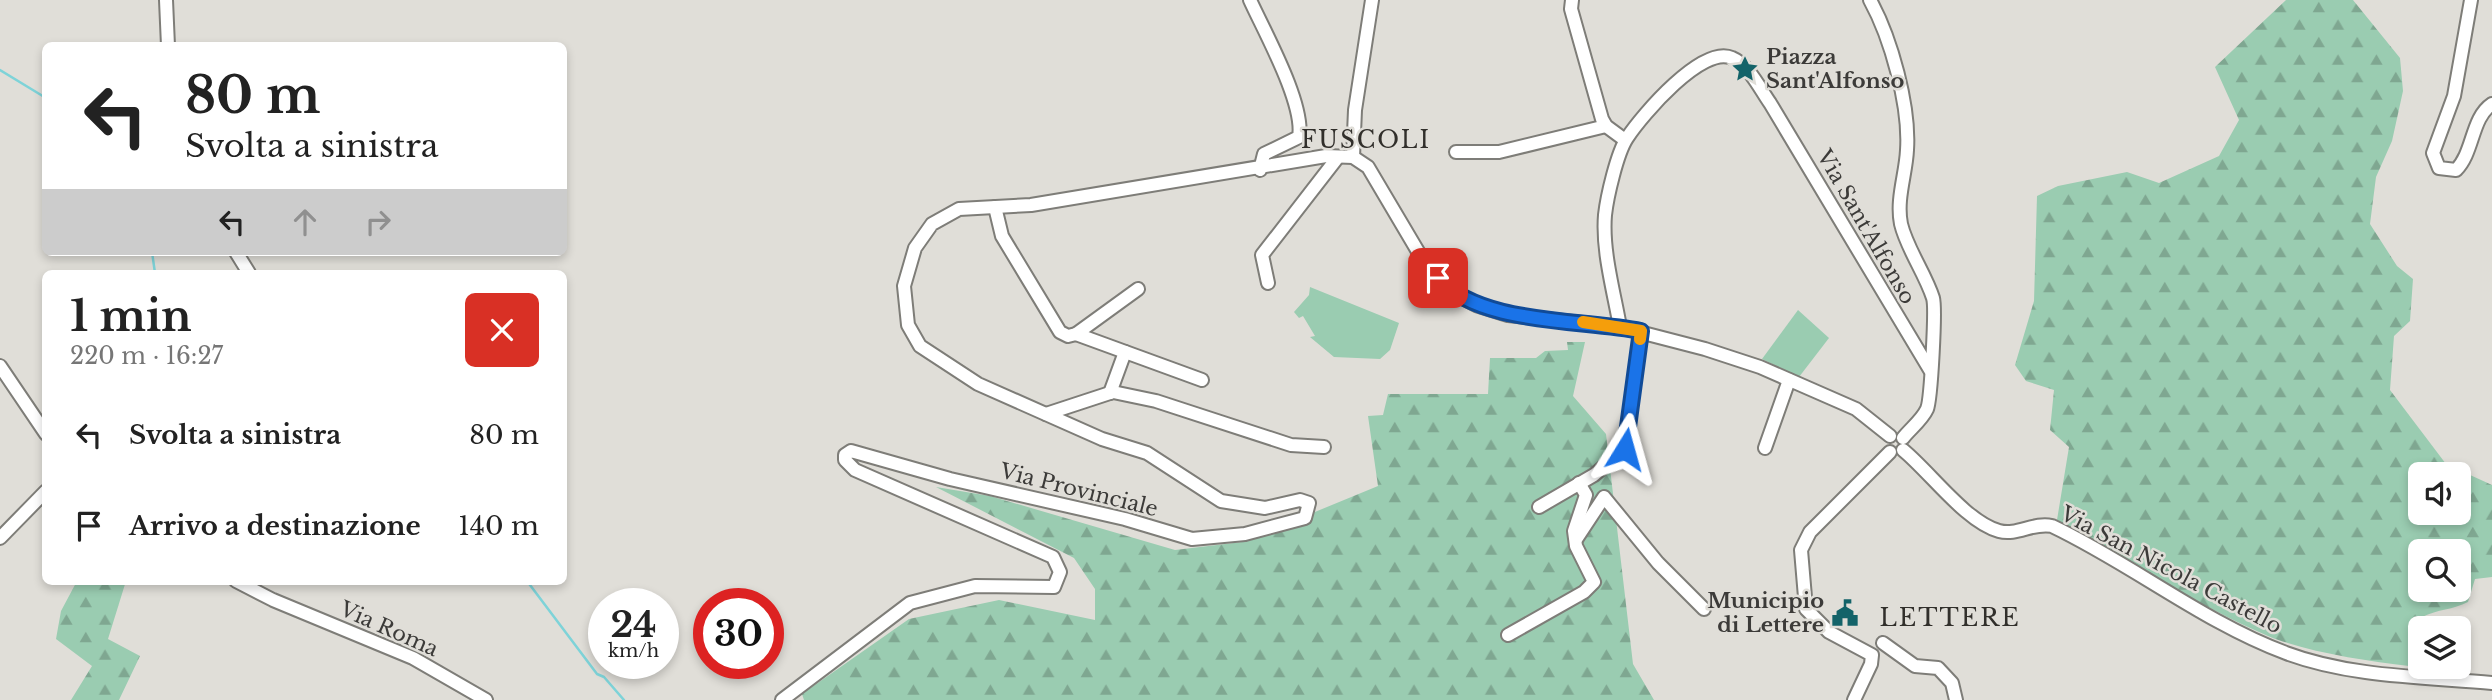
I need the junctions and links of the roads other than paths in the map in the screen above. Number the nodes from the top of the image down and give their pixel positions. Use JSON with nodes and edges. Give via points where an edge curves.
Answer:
{"nodes":[{"id":1,"x":166,"y":0,"type":"edge"},
{"id":2,"x":1250,"y":0,"type":"edge"},
{"id":3,"x":1372,"y":0,"type":"edge"},
{"id":4,"x":1572,"y":0,"type":"edge"},
{"id":5,"x":1870,"y":0,"type":"edge"},
{"id":6,"x":2471,"y":0,"type":"edge"},
{"id":7,"x":168,"y":42,"type":"edge"},
{"id":8,"x":2492,"y":104,"type":"edge"},
{"id":9,"x":1606,"y":126,"type":"junction"},
{"id":10,"x":1626,"y":140,"type":"junction"},
{"id":11,"x":1456,"y":152,"type":"dead end"},
{"id":12,"x":1338,"y":157,"type":"junction"},
{"id":13,"x":1353,"y":157,"type":"junction"},
{"id":14,"x":1260,"y":170,"type":"junction"},
{"id":15,"x":995,"y":207,"type":"junction"},
{"id":16,"x":1268,"y":283,"type":"dead end"},
{"id":17,"x":1138,"y":289,"type":"dead end"},
{"id":18,"x":1620,"y":327,"type":"junction"},
{"id":19,"x":1641,"y":331,"type":"junction"},
{"id":20,"x":1076,"y":334,"type":"junction"},
{"id":21,"x":1125,"y":352,"type":"junction"},
{"id":22,"x":0,"y":366,"type":"edge"},
{"id":23,"x":1930,"y":370,"type":"junction"},
{"id":24,"x":1202,"y":380,"type":"dead end"},
{"id":25,"x":1789,"y":380,"type":"junction"},
{"id":26,"x":1110,"y":393,"type":"junction"},
{"id":27,"x":1045,"y":414,"type":"junction"},
{"id":28,"x":42,"y":428,"type":"edge"},
{"id":29,"x":1897,"y":444,"type":"junction"},
{"id":30,"x":1324,"y":447,"type":"dead end"},
{"id":31,"x":1765,"y":448,"type":"dead end"},
{"id":32,"x":1579,"y":483,"type":"junction"},
{"id":33,"x":42,"y":495,"type":"edge"},
{"id":34,"x":1539,"y":507,"type":"dead end"},
{"id":35,"x":0,"y":538,"type":"edge"},
{"id":36,"x":1576,"y":538,"type":"junction"},
{"id":37,"x":244,"y":585,"type":"edge"},
{"id":38,"x":1704,"y":609,"type":"dead end"},
{"id":39,"x":1508,"y":635,"type":"dead end"},
{"id":40,"x":1882,"y":643,"type":"dead end"},
{"id":41,"x":2492,"y":683,"type":"edge"},
{"id":42,"x":486,"y":700,"type":"edge"},
{"id":43,"x":782,"y":700,"type":"edge"},
{"id":44,"x":1854,"y":700,"type":"edge"},
{"id":45,"x":1956,"y":700,"type":"edge"}],
"edges":[{"from":1,"to":7,"type":"street"},
{"from":2,"to":14,"type":"street","via":[[1300,122],[1299,137],[1264,154]]},
{"from":3,"to":13,"type":"street","via":[[1355,110]]},
{"from":4,"to":9,"type":"street"},
{"from":5,"to":23,"type":"street","via":[[1893,60],[1903,106],[1908,148],[1900,203],[1902,225],[1934,300]]},
{"from":6,"to":8,"type":"street","via":[[2454,96],[2433,153],[2439,168],[2456,170],[2466,160],[2483,112]]},
{"from":9,"to":10,"type":"street"},
{"from":9,"to":11,"type":"street","via":[[1499,152]]},
{"from":10,"to":18,"type":"street","via":[[1605,216]]},
{"from":10,"to":23,"type":"street","name":"Via Sant'Alfonso","via":[[1696,65],[1708,58],[1734,58],[1770,103]]},
{"from":12,"to":13,"type":"street"},
{"from":12,"to":14,"type":"street"},
{"from":12,"to":16,"type":"street","via":[[1262,255]]},
{"from":13,"to":18,"type":"street","name":"Via San Nicola Castello","via":[[1368,167],[1426,265],[1450,291],[1508,315]]},
{"from":14,"to":15,"type":"street"},
{"from":15,"to":20,"type":"street","via":[[1002,236],[1034,292],[1060,332]]},
{"from":15,"to":27,"type":"street","name":"Via Provinciale","via":[[959,209],[932,224],[915,248],[904,286],[908,325],[920,346],[978,384]]},
{"from":17,"to":20,"type":"street"},
{"from":18,"to":19,"type":"street","name":"Via San Nicola Castello"},
{"from":19,"to":25,"type":"street","name":"Via San Nicola Castello"},
{"from":19,"to":32,"type":"street","via":[[1625,449]]},
{"from":20,"to":21,"type":"street"},
{"from":21,"to":24,"type":"street"},
{"from":21,"to":26,"type":"street"},
{"from":22,"to":28,"type":"street"},
{"from":23,"to":29,"type":"street","via":[[1931,398],[1926,411]]},
{"from":25,"to":29,"type":"street","name":"Via San Nicola Castello","via":[[1856,410]]},
{"from":25,"to":31,"type":"street"},
{"from":26,"to":27,"type":"street"},
{"from":26,"to":30,"type":"street","via":[[1156,401],[1291,445]]},
{"from":27,"to":43,"type":"street","name":"Via Provinciale","via":[[1147,453],[1221,500],[1265,508],[1300,500],[1309,503],[1305,518],[1245,534],[1192,539],[850,451],[845,460],[855,470],[1053,557],[1060,572],[1054,587],[975,586],[910,603]]},
{"from":29,"to":41,"type":"street","name":"Via San Nicola Castello","via":[[1977,520],[1998,531],[2012,532],[2039,523],[2052,526],[2287,654],[2369,671]]},
{"from":29,"to":44,"type":"street","via":[[1810,532],[1801,550],[1806,609],[1829,632],[1872,655]]},
{"from":32,"to":34,"type":"street"},
{"from":32,"to":36,"type":"street","via":[[1586,495],[1574,531]]},
{"from":33,"to":35,"type":"street"},
{"from":36,"to":38,"type":"street","via":[[1604,498]]},
{"from":36,"to":39,"type":"street","via":[[1593,575],[1591,588]]},
{"from":37,"to":42,"type":"street","name":"Via Roma","via":[[413,658]]},
{"from":40,"to":45,"type":"street","via":[[1923,669],[1938,668],[1952,683]]}]}
